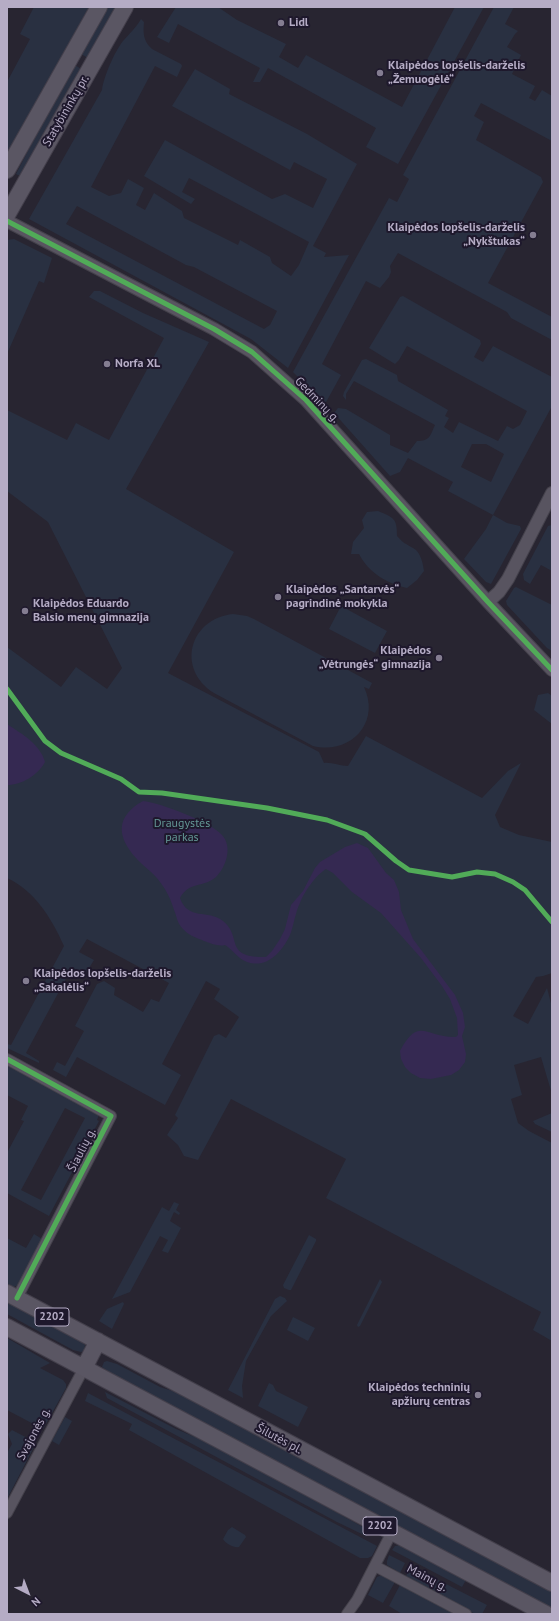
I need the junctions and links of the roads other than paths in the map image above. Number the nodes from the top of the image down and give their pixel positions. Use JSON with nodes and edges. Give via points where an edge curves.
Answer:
{"nodes":[{"id":1,"x":99,"y":7,"type":"edge"},
{"id":2,"x":125,"y":7,"type":"edge"},
{"id":3,"x":74,"y":51,"type":"junction"},
{"id":4,"x":93,"y":62,"type":"junction"},
{"id":5,"x":7,"y":170,"type":"edge"},
{"id":6,"x":7,"y":215,"type":"edge"},
{"id":7,"x":7,"y":221,"type":"edge"},
{"id":8,"x":552,"y":494,"type":"edge"},
{"id":9,"x":488,"y":602,"type":"junction"},
{"id":10,"x":552,"y":670,"type":"edge"},
{"id":11,"x":7,"y":1059,"type":"edge"},
{"id":12,"x":12,"y":1296,"type":"edge"},
{"id":13,"x":7,"y":1327,"type":"edge"},
{"id":14,"x":98,"y":1342,"type":"junction"},
{"id":15,"x":84,"y":1368,"type":"junction"},
{"id":16,"x":7,"y":1513,"type":"edge"},
{"id":17,"x":392,"y":1532,"type":"junction"},
{"id":18,"x":375,"y":1566,"type":"junction"},
{"id":19,"x":552,"y":1583,"type":"edge"},
{"id":20,"x":347,"y":1614,"type":"edge"},
{"id":21,"x":466,"y":1614,"type":"edge"},
{"id":22,"x":546,"y":1614,"type":"edge"}],
"edges":[{"from":1,"to":3,"type":"main road","name":"Statybininkų pr."},
{"from":2,"to":4,"type":"main road","name":"Statybininkų pr."},
{"from":3,"to":4,"type":"main road","via":[[81,61]]},
{"from":3,"to":5,"type":"main road","name":"Statybininkų pr."},
{"from":4,"to":6,"type":"main road","name":"Statybininkų pr."},
{"from":7,"to":9,"type":"street","name":"Gedminų g.","via":[[214,329],[252,352],[306,400]]},
{"from":8,"to":9,"type":"street","via":[[508,578],[499,592]]},
{"from":9,"to":10,"type":"street","name":"Gedminų g."},
{"from":11,"to":12,"type":"street","name":"Šiaulių g.","via":[[111,1116]]},
{"from":12,"to":14,"type":"main road","name":"Šilutės pl.","number":"2202"},
{"from":13,"to":15,"type":"main road","number":"2202"},
{"from":14,"to":15,"type":"main road"},
{"from":14,"to":19,"type":"main road","name":"Šilutės pl.","number":"2202"},
{"from":15,"to":16,"type":"street","name":"Svajonės g."},
{"from":15,"to":17,"type":"main road","number":"2202"},
{"from":17,"to":18,"type":"street"},
{"from":17,"to":22,"type":"main road","number":"2202"},
{"from":18,"to":20,"type":"street"},
{"from":18,"to":21,"type":"street","name":"Mainų g."}]}
